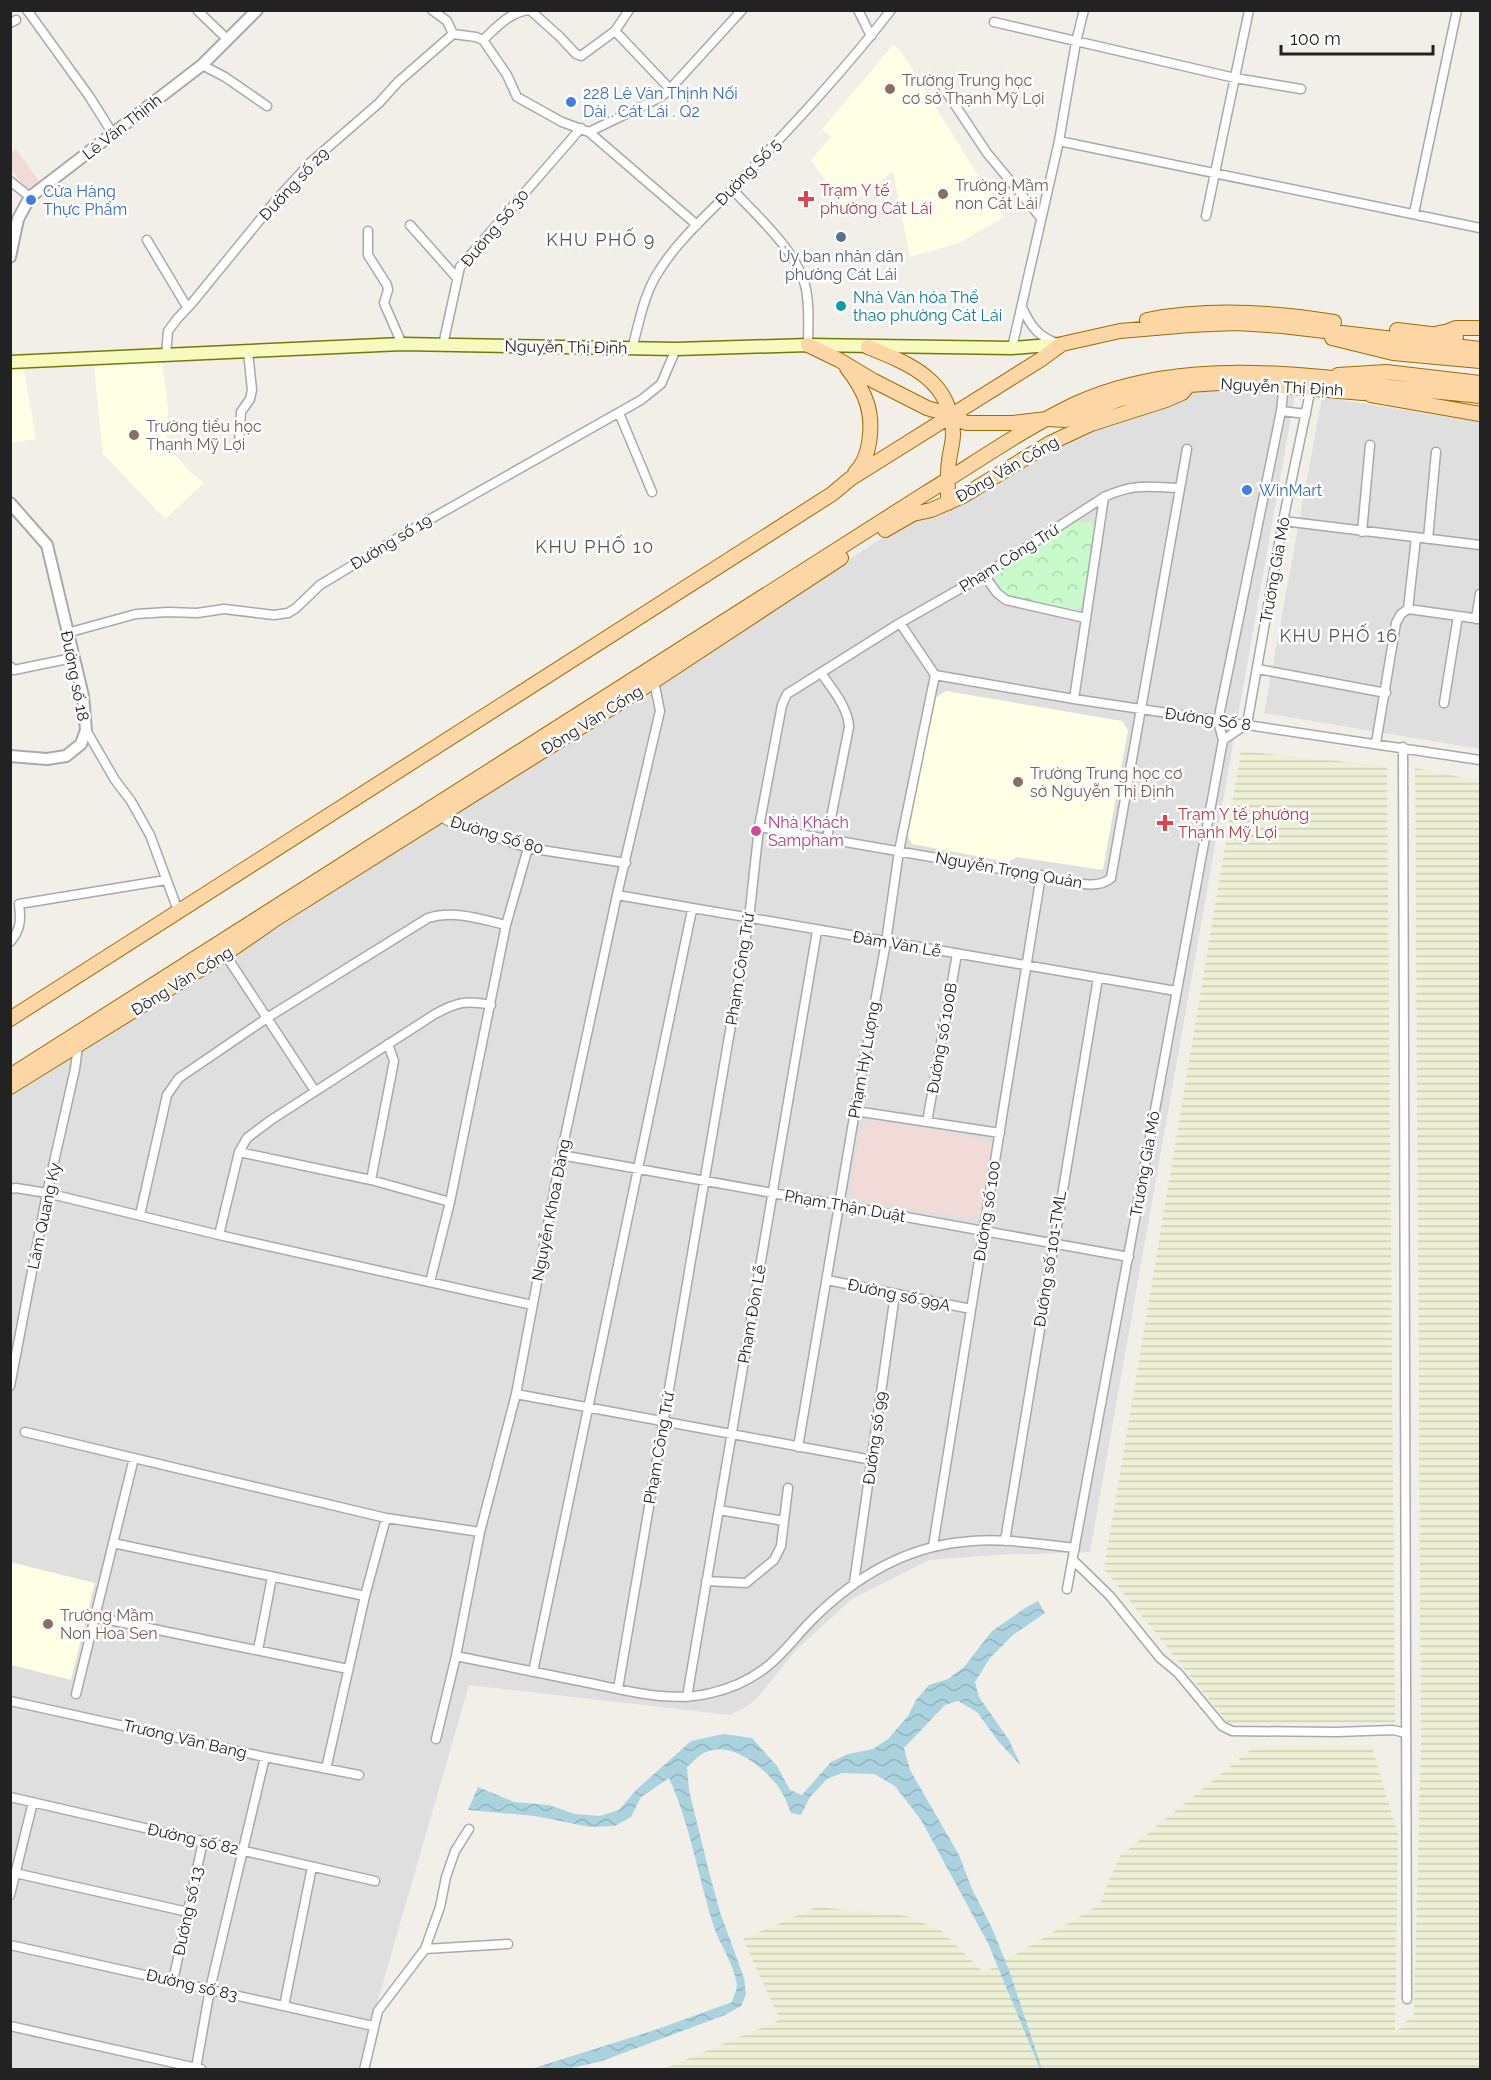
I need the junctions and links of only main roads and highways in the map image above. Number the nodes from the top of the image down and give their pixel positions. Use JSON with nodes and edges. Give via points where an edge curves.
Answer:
{"nodes":[{"id":1,"x":1282,"y":326,"type":"junction"},
{"id":2,"x":1480,"y":328,"type":"edge"},
{"id":3,"x":1120,"y":331,"type":"junction"},
{"id":4,"x":1424,"y":338,"type":"junction"},
{"id":5,"x":1480,"y":340,"type":"edge"},
{"id":6,"x":1062,"y":344,"type":"junction"},
{"id":7,"x":808,"y":345,"type":"junction"},
{"id":8,"x":868,"y":347,"type":"junction"},
{"id":9,"x":1480,"y":349,"type":"edge"},
{"id":10,"x":839,"y":360,"type":"junction"},
{"id":11,"x":1480,"y":361,"type":"edge"},
{"id":12,"x":10,"y":362,"type":"edge"},
{"id":13,"x":1189,"y":380,"type":"junction"},
{"id":14,"x":1316,"y":380,"type":"junction"},
{"id":15,"x":1480,"y":383,"type":"edge"},
{"id":16,"x":1401,"y":387,"type":"junction"},
{"id":17,"x":1383,"y":390,"type":"junction"},
{"id":18,"x":1363,"y":393,"type":"junction"},
{"id":19,"x":1480,"y":396,"type":"edge"},
{"id":20,"x":1480,"y":403,"type":"edge"},
{"id":21,"x":1480,"y":414,"type":"edge"},
{"id":22,"x":951,"y":415,"type":"junction"},
{"id":23,"x":1047,"y":419,"type":"junction"},
{"id":24,"x":949,"y":460,"type":"junction"},
{"id":25,"x":948,"y":480,"type":"junction"},
{"id":26,"x":845,"y":482,"type":"junction"},
{"id":27,"x":926,"y":493,"type":"junction"},
{"id":28,"x":948,"y":503,"type":"junction"},
{"id":29,"x":913,"y":514,"type":"junction"},
{"id":30,"x":886,"y":524,"type":"junction"},
{"id":31,"x":479,"y":714,"type":"junction"},
{"id":32,"x":434,"y":813,"type":"junction"},
{"id":33,"x":10,"y":1011,"type":"edge"},
{"id":34,"x":10,"y":1019,"type":"edge"},
{"id":35,"x":76,"y":1040,"type":"junction"},
{"id":36,"x":10,"y":1076,"type":"edge"},
{"id":37,"x":10,"y":1087,"type":"edge"}],
"edges":[{"from":1,"to":3,"type":"main road","name":"Nguyễn Thị Định","via":[[1190,324]]},
{"from":1,"to":4,"type":"main road","name":"Nguyễn Thị Định"},
{"from":1,"to":11,"type":"main road","name":"Nguyễn Thị Định","via":[[1393,353]]},
{"from":2,"to":4,"type":"main road","via":[[1456,328]]},
{"from":3,"to":4,"type":"main road","name":"Nguyễn Thị Định","via":[[1148,320],[1184,315],[1292,315]]},
{"from":3,"to":6,"type":"main road","name":"Nguyễn Thị Định"},
{"from":4,"to":5,"type":"main road","name":"Nguyễn Thị Định"},
{"from":4,"to":9,"type":"main road","name":"Nguyễn Thị Định"},
{"from":6,"to":8,"type":"main road","name":"Nguyễn Thị Định","via":[[1012,348]]},
{"from":6,"to":22,"type":"main road"},
{"from":7,"to":8,"type":"main road","name":"Nguyễn Thị Định"},
{"from":7,"to":10,"type":"main road","name":"Nguyễn Thị Định"},
{"from":7,"to":12,"type":"main road","name":"Nguyễn Thị Định","via":[[676,350],[402,344]]},
{"from":8,"to":22,"type":"main road","via":[[922,373],[937,387]]},
{"from":10,"to":22,"type":"main road","name":"Nguyễn Thị Định","via":[[927,408]]},
{"from":10,"to":26,"type":"main road","via":[[862,389],[872,420],[861,467]]},
{"from":13,"to":14,"type":"main road","name":"Nguyễn Thị Định","via":[[1228,372]]},
{"from":13,"to":23,"type":"main road","name":"Nguyễn Thị Định","via":[[1066,420]]},
{"from":13,"to":28,"type":"main road","name":"Đồng Văn Cống","via":[[1182,393],[1090,424]]},
{"from":14,"to":15,"type":"main road","name":"Nguyễn Thị Định","via":[[1386,372]]},
{"from":14,"to":16,"type":"main road","name":"Nguyễn Thị Định"},
{"from":14,"to":18,"type":"main road","name":"Nguyễn Thị Định"},
{"from":16,"to":17,"type":"main road"},
{"from":16,"to":19,"type":"main road","name":"Nguyễn Thị Định"},
{"from":17,"to":18,"type":"main road","name":"Nguyễn Thị Định"},
{"from":17,"to":20,"type":"main road","name":"Nguyễn Thị Định"},
{"from":18,"to":21,"type":"main road"},
{"from":22,"to":23,"type":"main road","name":"Nguyễn Thị Định","via":[[966,423],[984,424]]},
{"from":22,"to":24,"type":"main road"},
{"from":22,"to":26,"type":"main road"},
{"from":23,"to":25,"type":"main road","name":"Đồng Văn Cống"},
{"from":24,"to":25,"type":"main road"},
{"from":24,"to":27,"type":"main road"},
{"from":25,"to":27,"type":"main road","name":"Đồng Văn Cống"},
{"from":25,"to":28,"type":"main road"},
{"from":25,"to":29,"type":"main road","via":[[936,499]]},
{"from":26,"to":31,"type":"main road","via":[[832,494]]},
{"from":27,"to":30,"type":"main road","name":"Đồng Văn Cống"},
{"from":28,"to":29,"type":"main road","name":"Đồng Văn Cống"},
{"from":29,"to":30,"type":"main road","name":"Đồng Văn Cống"},
{"from":30,"to":32,"type":"main road","name":"Đồng Văn Cống"},
{"from":30,"to":32,"type":"main road","name":"Đồng Văn Cống","via":[[654,681]]},
{"from":31,"to":33,"type":"main road"},
{"from":31,"to":34,"type":"main road"},
{"from":32,"to":35,"type":"main road","name":"Đồng Văn Cống"},
{"from":32,"to":35,"type":"main road","name":"Đồng Văn Cống","via":[[225,954]]},
{"from":35,"to":36,"type":"main road","name":"Đồng Văn Cống"},
{"from":35,"to":37,"type":"main road","name":"Đồng Văn Cống"}]}
